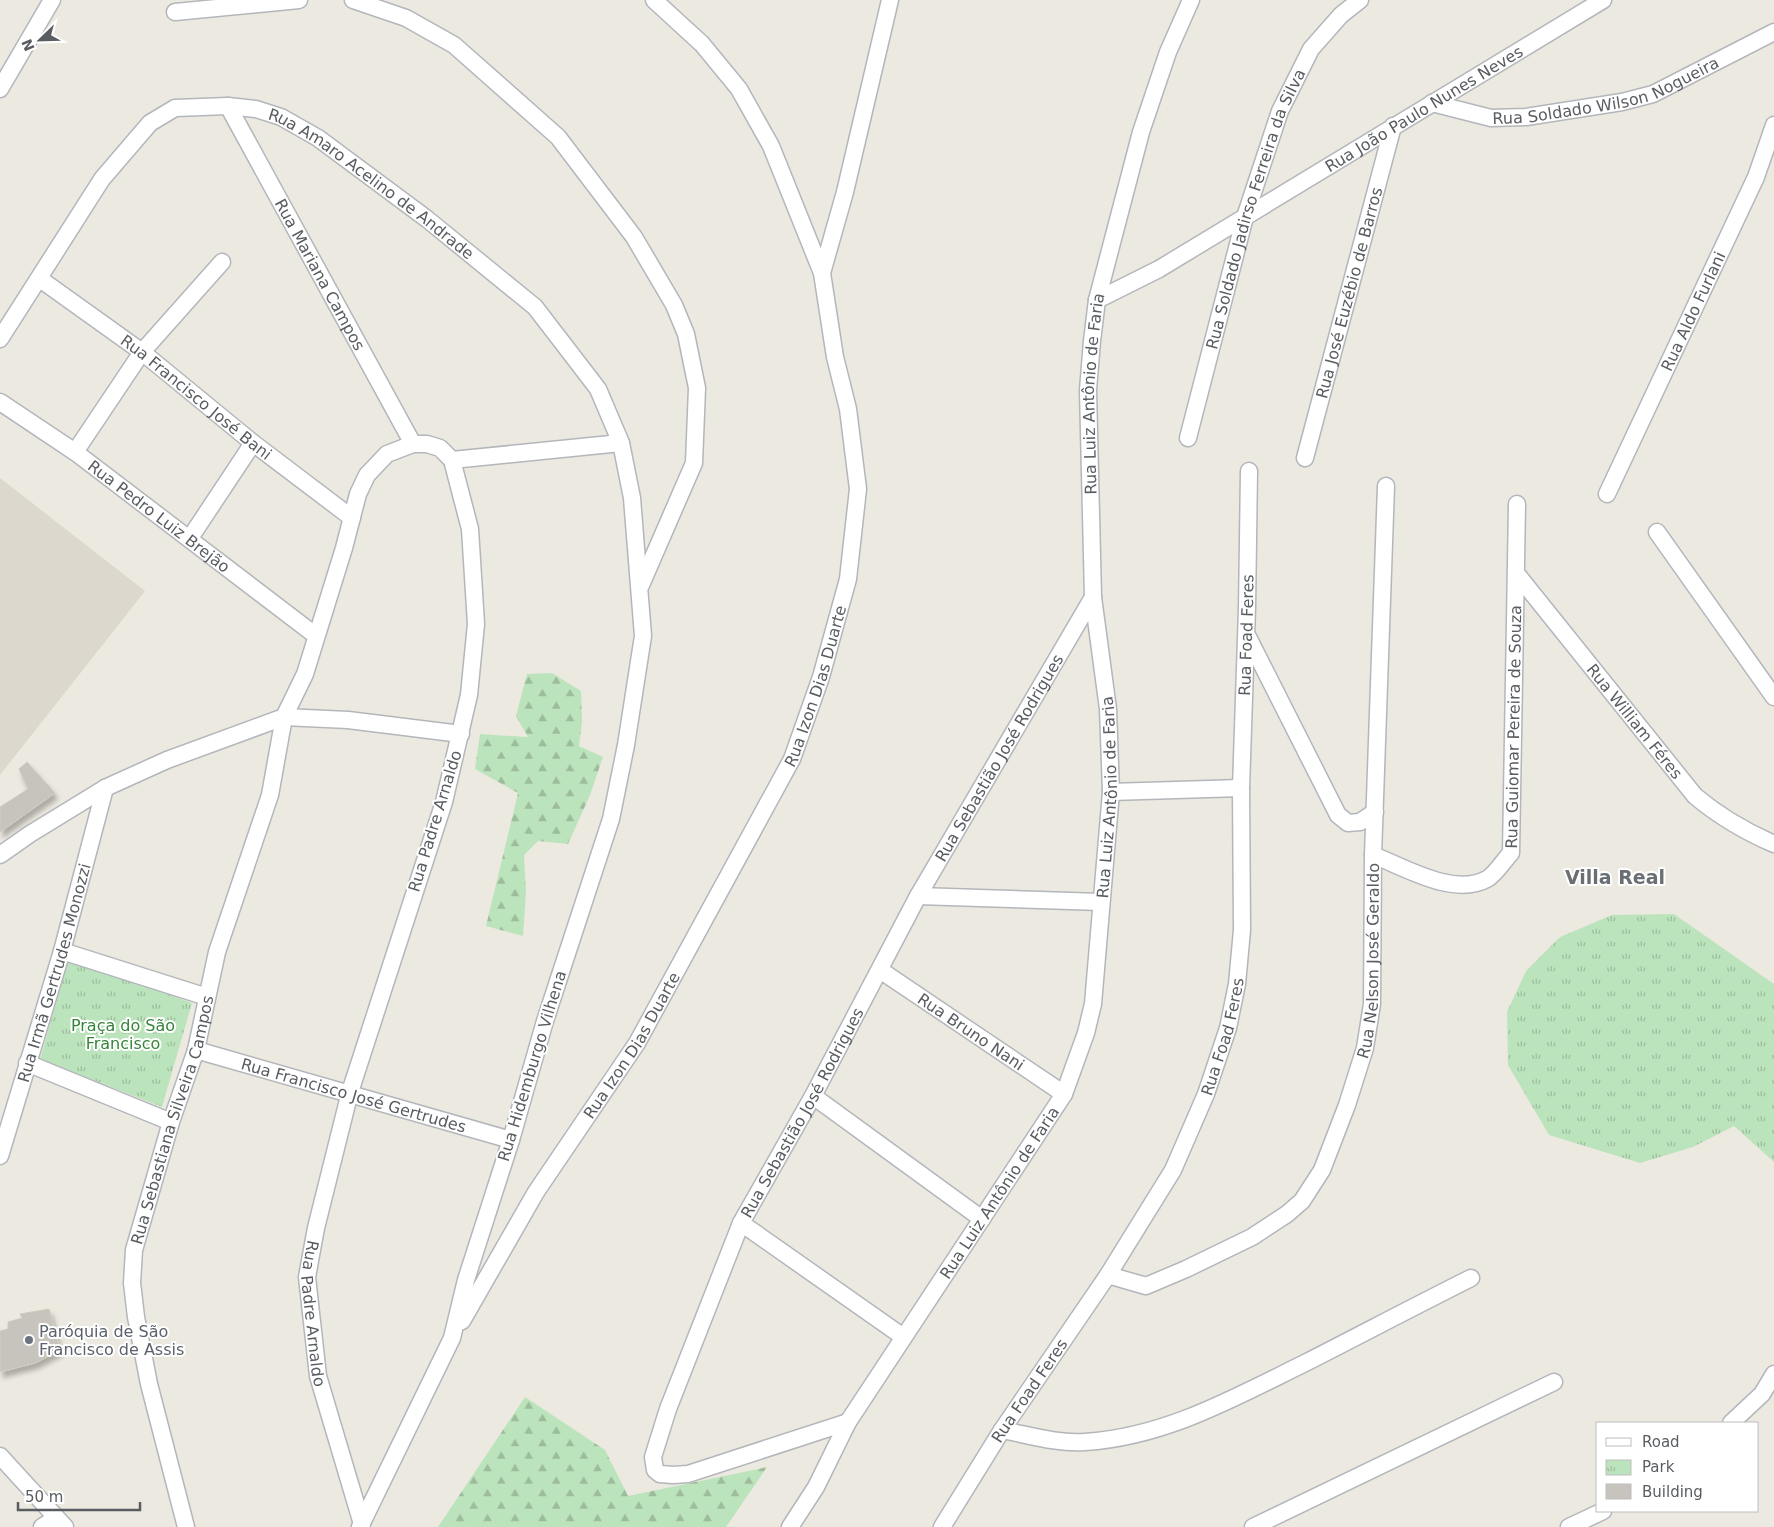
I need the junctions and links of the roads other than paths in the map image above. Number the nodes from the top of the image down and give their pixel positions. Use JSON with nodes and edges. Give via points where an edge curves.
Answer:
{"nodes":[{"id":1,"x":52,"y":0,"type":"edge"},
{"id":2,"x":299,"y":0,"type":"edge"},
{"id":3,"x":353,"y":0,"type":"edge"},
{"id":4,"x":654,"y":0,"type":"edge"},
{"id":5,"x":890,"y":0,"type":"edge"},
{"id":6,"x":1191,"y":0,"type":"edge"},
{"id":7,"x":1360,"y":0,"type":"edge"},
{"id":8,"x":1603,"y":0,"type":"edge"},
{"id":9,"x":175,"y":12,"type":"dead end"},
{"id":10,"x":1774,"y":32,"type":"edge"},
{"id":11,"x":0,"y":89,"type":"edge"},
{"id":12,"x":1432,"y":103,"type":"junction"},
{"id":13,"x":228,"y":106,"type":"junction"},
{"id":14,"x":1774,"y":125,"type":"edge"},
{"id":15,"x":1393,"y":126,"type":"junction"},
{"id":16,"x":1774,"y":167,"type":"edge"},
{"id":17,"x":1756,"y":178,"type":"junction"},
{"id":18,"x":1245,"y":217,"type":"junction"},
{"id":19,"x":222,"y":262,"type":"dead end"},
{"id":20,"x":822,"y":273,"type":"junction"},
{"id":21,"x":40,"y":279,"type":"junction"},
{"id":22,"x":1097,"y":300,"type":"junction"},
{"id":23,"x":0,"y":339,"type":"edge"},
{"id":24,"x":142,"y":352,"type":"junction"},
{"id":25,"x":0,"y":402,"type":"edge"},
{"id":26,"x":1188,"y":438,"type":"dead end"},
{"id":27,"x":253,"y":443,"type":"junction"},
{"id":28,"x":621,"y":443,"type":"junction"},
{"id":29,"x":413,"y":444,"type":"junction"},
{"id":30,"x":75,"y":452,"type":"junction"},
{"id":31,"x":1305,"y":458,"type":"dead end"},
{"id":32,"x":452,"y":460,"type":"junction"},
{"id":33,"x":1249,"y":471,"type":"dead end"},
{"id":34,"x":1386,"y":486,"type":"dead end"},
{"id":35,"x":1607,"y":494,"type":"dead end"},
{"id":36,"x":1517,"y":504,"type":"dead end"},
{"id":37,"x":352,"y":518,"type":"junction"},
{"id":38,"x":1657,"y":532,"type":"dead end"},
{"id":39,"x":190,"y":538,"type":"junction"},
{"id":40,"x":1516,"y":574,"type":"junction"},
{"id":41,"x":640,"y":587,"type":"junction"},
{"id":42,"x":1094,"y":597,"type":"junction"},
{"id":43,"x":315,"y":635,"type":"junction"},
{"id":44,"x":1247,"y":635,"type":"junction"},
{"id":45,"x":1774,"y":697,"type":"edge"},
{"id":46,"x":284,"y":717,"type":"junction"},
{"id":47,"x":461,"y":734,"type":"junction"},
{"id":48,"x":105,"y":788,"type":"junction"},
{"id":49,"x":1241,"y":788,"type":"junction"},
{"id":50,"x":1111,"y":792,"type":"junction"},
{"id":51,"x":1375,"y":812,"type":"junction"},
{"id":52,"x":1774,"y":844,"type":"edge"},
{"id":53,"x":1373,"y":855,"type":"junction"},
{"id":54,"x":0,"y":856,"type":"edge"},
{"id":55,"x":918,"y":896,"type":"junction"},
{"id":56,"x":1101,"y":902,"type":"junction"},
{"id":57,"x":62,"y":951,"type":"junction"},
{"id":58,"x":880,"y":970,"type":"junction"},
{"id":59,"x":207,"y":997,"type":"junction"},
{"id":60,"x":196,"y":1050,"type":"junction"},
{"id":61,"x":27,"y":1063,"type":"junction"},
{"id":62,"x":350,"y":1092,"type":"junction"},
{"id":63,"x":1064,"y":1094,"type":"junction"},
{"id":64,"x":813,"y":1096,"type":"junction"},
{"id":65,"x":171,"y":1122,"type":"junction"},
{"id":66,"x":511,"y":1140,"type":"junction"},
{"id":67,"x":0,"y":1156,"type":"edge"},
{"id":68,"x":982,"y":1219,"type":"junction"},
{"id":69,"x":741,"y":1223,"type":"junction"},
{"id":70,"x":1108,"y":1275,"type":"junction"},
{"id":71,"x":1470,"y":1278,"type":"dead end"},
{"id":72,"x":902,"y":1336,"type":"junction"},
{"id":73,"x":452,"y":1338,"type":"junction"},
{"id":74,"x":1774,"y":1374,"type":"edge"},
{"id":75,"x":1554,"y":1382,"type":"dead end"},
{"id":76,"x":848,"y":1422,"type":"junction"},
{"id":77,"x":1731,"y":1422,"type":"edge"},
{"id":78,"x":1002,"y":1430,"type":"junction"},
{"id":79,"x":0,"y":1456,"type":"edge"},
{"id":80,"x":1601,"y":1512,"type":"edge"},
{"id":81,"x":61,"y":1522,"type":"edge"},
{"id":82,"x":360,"y":1525,"type":"edge"},
{"id":83,"x":42,"y":1527,"type":"edge"},
{"id":84,"x":186,"y":1527,"type":"edge"},
{"id":85,"x":790,"y":1527,"type":"edge"},
{"id":86,"x":942,"y":1527,"type":"edge"},
{"id":87,"x":1254,"y":1527,"type":"edge"},
{"id":88,"x":1569,"y":1527,"type":"edge"}],
"edges":[{"from":1,"to":11,"type":"street"},
{"from":2,"to":9,"type":"street"},
{"from":3,"to":41,"type":"street","via":[[406,18],[454,45],[558,137],[634,237],[674,305],[686,334],[697,388],[694,462]]},
{"from":4,"to":20,"type":"street","name":"Rua Izon Dias Duarte","via":[[702,44],[739,89],[771,146]]},
{"from":5,"to":20,"type":"street","via":[[845,192]]},
{"from":6,"to":22,"type":"street","name":"Rua Luiz Antônio de Faria","via":[[1168,52],[1141,132]]},
{"from":7,"to":18,"type":"street","name":"Rua Soldado Jadirso Ferreira da Silva","via":[[1341,15],[1311,49],[1280,111]]},
{"from":8,"to":12,"type":"street","name":"Rua João Paulo Nunes Neves"},
{"from":10,"to":12,"type":"street","name":"Rua Soldado Wilson Nogueira","via":[[1653,94],[1622,102],[1526,117],[1491,118]]},
{"from":12,"to":15,"type":"street","name":"Rua João Paulo Nunes Neves"},
{"from":13,"to":21,"type":"street","name":"Rua Amaro Acelino de Andrade","via":[[175,108],[150,123],[102,180]]},
{"from":13,"to":28,"type":"street","name":"Rua Amaro Acelino de Andrade","via":[[256,109],[280,117],[318,138],[427,219],[535,307],[598,389]]},
{"from":13,"to":29,"type":"street","name":"Rua Mariana Campos"},
{"from":14,"to":17,"type":"street","name":"Rua Aldo Furlani"},
{"from":15,"to":18,"type":"street","name":"Rua João Paulo Nunes Neves"},
{"from":15,"to":31,"type":"street","name":"Rua José Euzébio de Barros"},
{"from":16,"to":17,"type":"street"},
{"from":17,"to":35,"type":"street","name":"Rua Aldo Furlani"},
{"from":18,"to":22,"type":"street","name":"Rua João Paulo Nunes Neves","via":[[1159,269]]},
{"from":18,"to":26,"type":"street","name":"Rua Soldado Jadirso Ferreira da Silva"},
{"from":19,"to":24,"type":"street"},
{"from":20,"to":73,"type":"street","name":"Rua Izon Dias Duarte","via":[[835,357],[848,409],[858,489],[848,579],[821,677],[792,759],[637,1044],[536,1192]]},
{"from":21,"to":23,"type":"street","name":"Rua Amaro Acelino de Andrade"},
{"from":21,"to":24,"type":"street","name":"Rua Francisco José Bani"},
{"from":22,"to":42,"type":"street","name":"Rua Luiz Antônio de Faria","via":[[1088,390]]},
{"from":24,"to":27,"type":"street","name":"Rua Francisco José Bani"},
{"from":24,"to":30,"type":"street"},
{"from":25,"to":30,"type":"street","name":"Rua Pedro Luiz Brejão"},
{"from":27,"to":37,"type":"street","name":"Rua Francisco José Bani"},
{"from":27,"to":39,"type":"street"},
{"from":28,"to":32,"type":"street"},
{"from":28,"to":41,"type":"street","name":"Rua Amaro Acelino de Andrade","via":[[632,498]]},
{"from":29,"to":32,"type":"street","via":[[440,448]]},
{"from":29,"to":37,"type":"street","via":[[387,454],[367,475]]},
{"from":30,"to":39,"type":"street","name":"Rua Pedro Luiz Brejão"},
{"from":32,"to":47,"type":"street","name":"Rua Padre Arnaldo","via":[[470,528],[476,624],[469,695]]},
{"from":33,"to":44,"type":"street","name":"Rua Foad Feres"},
{"from":34,"to":51,"type":"street","name":"Rua Nelson José Geraldo"},
{"from":36,"to":40,"type":"street","name":"Rua Guiomar Pereira de Souza"},
{"from":37,"to":43,"type":"street"},
{"from":38,"to":45,"type":"street"},
{"from":39,"to":43,"type":"street","name":"Rua Pedro Luiz Brejão"},
{"from":40,"to":52,"type":"street","name":"Rua William Féres","via":[[1695,796],[1743,831]]},
{"from":40,"to":53,"type":"street","name":"Rua Guiomar Pereira de Souza","via":[[1511,853],[1489,878],[1470,886],[1440,880]]},
{"from":41,"to":66,"type":"street","name":"Rua Hidemburgo Vilhena","via":[[643,636],[626,745],[610,819],[545,1021]]},
{"from":42,"to":50,"type":"street","name":"Rua Luiz Antônio de Faria","via":[[1108,709]]},
{"from":42,"to":55,"type":"street","name":"Rua Sebastião José Rodrigues"},
{"from":43,"to":46,"type":"street","via":[[305,674]]},
{"from":44,"to":49,"type":"street","name":"Rua Foad Feres"},
{"from":44,"to":51,"type":"street","via":[[1338,815],[1348,823],[1360,822]]},
{"from":46,"to":47,"type":"street","via":[[348,720]]},
{"from":46,"to":48,"type":"street","via":[[167,760]]},
{"from":46,"to":59,"type":"street","name":"Rua Sebastiana Silveira Campos","via":[[270,795],[217,952]]},
{"from":47,"to":62,"type":"street","name":"Rua Padre Arnaldo","via":[[444,802]]},
{"from":48,"to":54,"type":"street"},
{"from":48,"to":57,"type":"street","name":"Rua Irmã Gertrudes Monozzi"},
{"from":49,"to":50,"type":"street"},
{"from":49,"to":70,"type":"street","name":"Rua Foad Feres","via":[[1242,930],[1237,984],[1228,1028],[1206,1094],[1173,1170]]},
{"from":50,"to":56,"type":"street","name":"Rua Luiz Antônio de Faria"},
{"from":51,"to":53,"type":"street","name":"Rua Nelson José Geraldo"},
{"from":53,"to":70,"type":"street","name":"Rua Nelson José Geraldo","via":[[1372,1004],[1365,1048],[1322,1170],[1302,1201],[1287,1214],[1252,1237],[1186,1270],[1146,1286]]},
{"from":55,"to":56,"type":"street"},
{"from":55,"to":58,"type":"street","name":"Rua Sebastião José Rodrigues"},
{"from":56,"to":63,"type":"street","name":"Rua Luiz Antônio de Faria","via":[[1093,1004]]},
{"from":57,"to":59,"type":"street"},
{"from":57,"to":61,"type":"street","name":"Rua Irmã Gertrudes Monozzi"},
{"from":58,"to":63,"type":"street","name":"Rua Bruno Nani"},
{"from":58,"to":64,"type":"street","name":"Rua Sebastião José Rodrigues"},
{"from":59,"to":60,"type":"street","name":"Rua Sebastiana Silveira Campos"},
{"from":60,"to":62,"type":"street","name":"Rua Francisco José Gertrudes"},
{"from":60,"to":65,"type":"street","name":"Rua Sebastiana Silveira Campos"},
{"from":61,"to":65,"type":"street"},
{"from":61,"to":67,"type":"street","name":"Rua Irmã Gertrudes Monozzi"},
{"from":62,"to":66,"type":"street","name":"Rua Francisco José Gertrudes"},
{"from":62,"to":82,"type":"street","name":"Rua Padre Arnaldo","via":[[307,1277],[318,1376]]},
{"from":63,"to":68,"type":"street","name":"Rua Luiz Antônio de Faria"},
{"from":64,"to":68,"type":"street"},
{"from":64,"to":69,"type":"street","name":"Rua Sebastião José Rodrigues"},
{"from":65,"to":84,"type":"street","name":"Rua Sebastiana Silveira Campos","via":[[141,1221],[134,1250],[132,1283],[148,1384]]},
{"from":66,"to":73,"type":"street","name":"Rua Hidemburgo Vilhena","via":[[466,1280]]},
{"from":68,"to":72,"type":"street","name":"Rua Luiz Antônio de Faria"},
{"from":69,"to":72,"type":"street"},
{"from":69,"to":76,"type":"street","name":"Rua Sebastião José Rodrigues","via":[[668,1409],[653,1457],[656,1470],[673,1476],[688,1474]]},
{"from":70,"to":78,"type":"street","name":"Rua Foad Feres"},
{"from":71,"to":78,"type":"street","via":[[1226,1402],[1176,1424],[1084,1442],[1054,1441]]},
{"from":72,"to":76,"type":"street","name":"Rua Luiz Antônio de Faria"},
{"from":73,"to":82,"type":"street","name":"Rua Hidemburgo Vilhena"},
{"from":74,"to":77,"type":"street","via":[[1762,1394]]},
{"from":75,"to":87,"type":"street"},
{"from":76,"to":85,"type":"street","name":"Rua Luiz Antônio de Faria","via":[[816,1487]]},
{"from":78,"to":86,"type":"street","name":"Rua Foad Feres"},
{"from":79,"to":81,"type":"street"},
{"from":80,"to":88,"type":"street"},
{"from":81,"to":83,"type":"street"}]}
